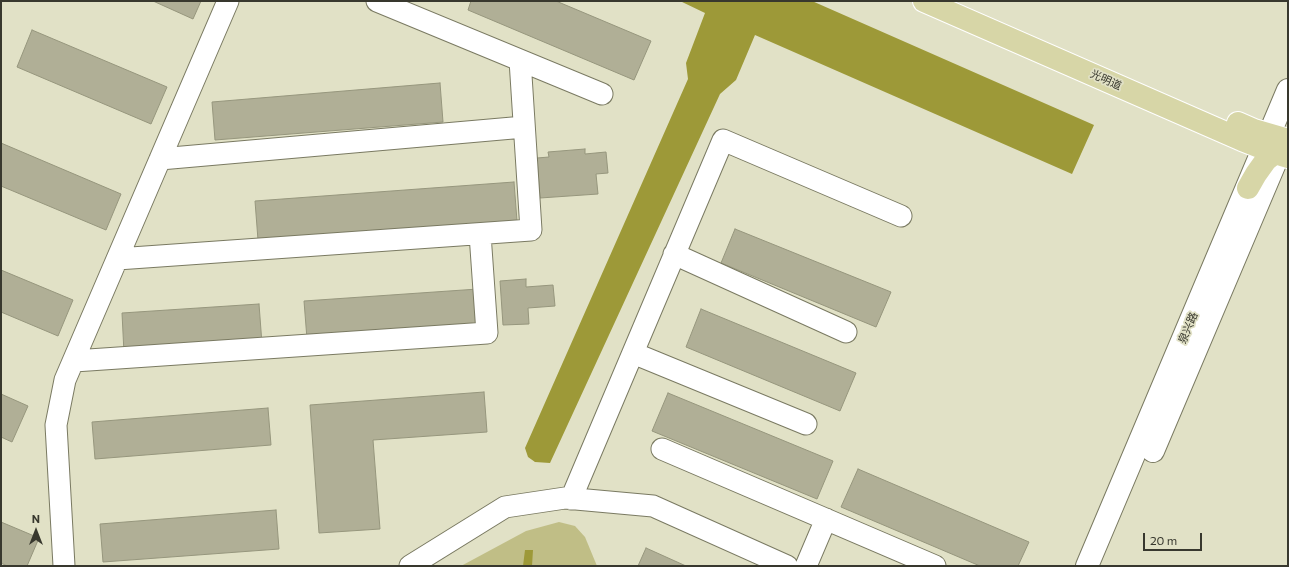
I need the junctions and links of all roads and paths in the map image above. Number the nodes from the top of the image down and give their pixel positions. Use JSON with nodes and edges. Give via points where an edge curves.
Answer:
{"nodes":[{"id":1,"x":228,"y":1,"type":"edge"},
{"id":2,"x":377,"y":1,"type":"edge"},
{"id":3,"x":924,"y":1,"type":"edge"},
{"id":4,"x":959,"y":1,"type":"edge"},
{"id":5,"x":520,"y":60,"type":"junction"},
{"id":6,"x":1288,"y":90,"type":"edge"},
{"id":7,"x":602,"y":94,"type":"dead end"},
{"id":8,"x":524,"y":127,"type":"junction"},
{"id":9,"x":1281,"y":148,"type":"edge"},
{"id":10,"x":160,"y":159,"type":"junction"},
{"id":11,"x":1255,"y":191,"type":"junction"},
{"id":12,"x":901,"y":216,"type":"dead end"},
{"id":13,"x":480,"y":234,"type":"junction"},
{"id":14,"x":674,"y":254,"type":"junction"},
{"id":15,"x":117,"y":259,"type":"junction"},
{"id":16,"x":846,"y":332,"type":"dead end"},
{"id":17,"x":633,"y":353,"type":"junction"},
{"id":18,"x":74,"y":361,"type":"junction"},
{"id":19,"x":806,"y":424,"type":"dead end"},
{"id":20,"x":662,"y":449,"type":"dead end"},
{"id":21,"x":572,"y":499,"type":"junction"},
{"id":22,"x":826,"y":519,"type":"junction"},
{"id":23,"x":64,"y":566,"type":"edge"},
{"id":24,"x":410,"y":566,"type":"edge"},
{"id":25,"x":787,"y":566,"type":"edge"},
{"id":26,"x":806,"y":566,"type":"edge"},
{"id":27,"x":935,"y":566,"type":"edge"},
{"id":28,"x":1087,"y":566,"type":"edge"},
{"id":29,"x":1104,"y":566,"type":"edge"}],
"edges":[{"from":1,"to":10,"type":"street"},
{"from":2,"to":5,"type":"street"},
{"from":3,"to":9,"type":"main road","name":"光明道","via":[[1242,140]]},
{"from":4,"to":9,"type":"main road","name":"光明道","via":[[1254,130]]},
{"from":5,"to":7,"type":"street"},
{"from":5,"to":8,"type":"street"},
{"from":6,"to":9,"type":"street","name":"泉兴路"},
{"from":8,"to":10,"type":"street"},
{"from":8,"to":13,"type":"street","via":[[531,230]]},
{"from":9,"to":11,"type":"street","name":"泉兴路"},
{"from":9,"to":11,"type":"street","via":[[1282,175]]},
{"from":10,"to":15,"type":"street"},
{"from":11,"to":28,"type":"street","name":"泉兴路"},
{"from":11,"to":29,"type":"street","name":"泉兴路"},
{"from":12,"to":14,"type":"street","via":[[723,140]]},
{"from":13,"to":15,"type":"street"},
{"from":13,"to":18,"type":"street","via":[[487,333]]},
{"from":14,"to":16,"type":"street"},
{"from":14,"to":17,"type":"street"},
{"from":15,"to":18,"type":"street"},
{"from":17,"to":19,"type":"street"},
{"from":17,"to":21,"type":"street"},
{"from":18,"to":23,"type":"street","via":[[65,380],[56,425]]},
{"from":20,"to":22,"type":"street"},
{"from":21,"to":24,"type":"street","via":[[505,507]]},
{"from":21,"to":25,"type":"street","via":[[652,506]]},
{"from":22,"to":26,"type":"street"},
{"from":22,"to":27,"type":"street"}]}
